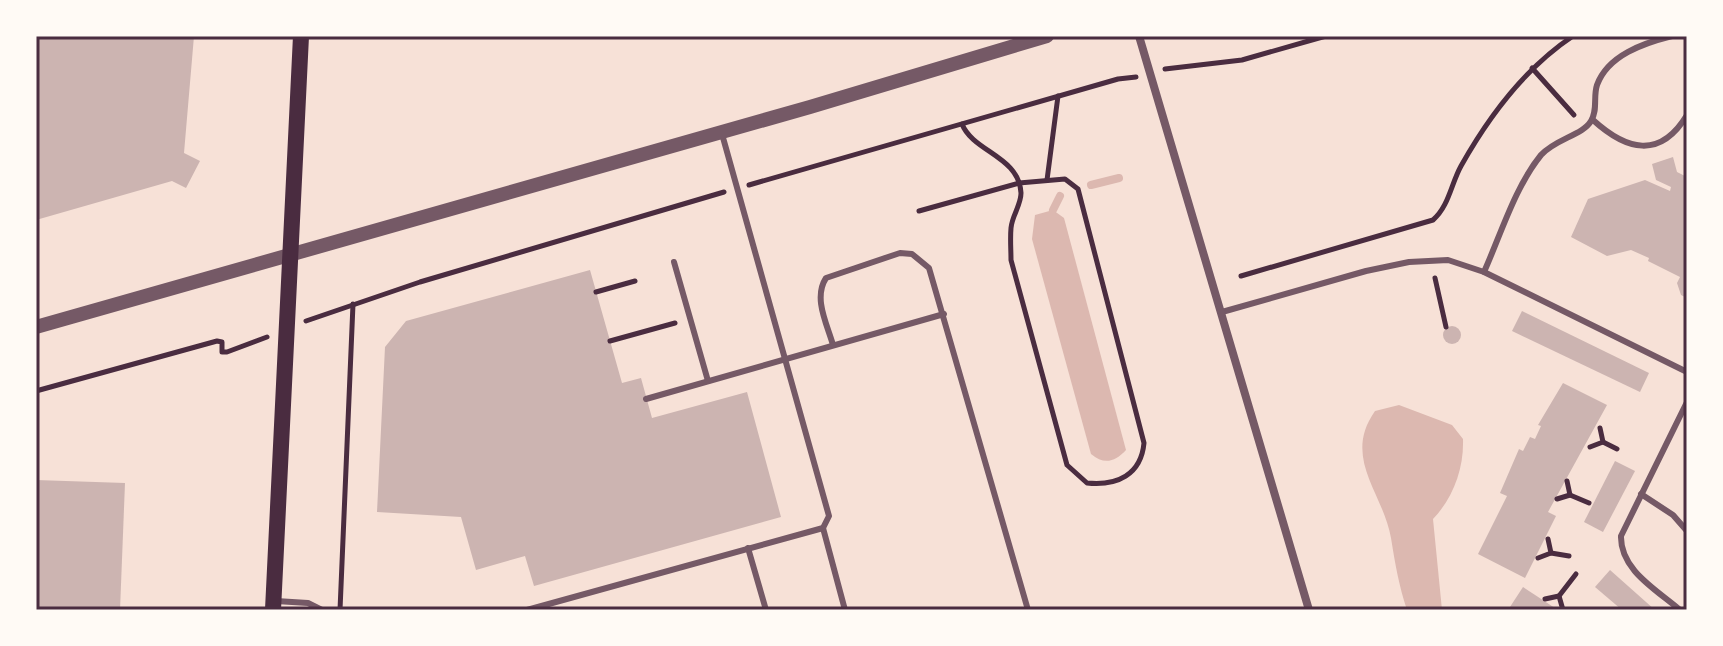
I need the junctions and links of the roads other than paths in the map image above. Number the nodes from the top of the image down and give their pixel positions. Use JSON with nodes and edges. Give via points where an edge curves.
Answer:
{"nodes":[{"id":1,"x":301,"y":36,"type":"edge"},
{"id":2,"x":1047,"y":36,"type":"edge"},
{"id":3,"x":1139,"y":36,"type":"edge"},
{"id":4,"x":1672,"y":36,"type":"edge"},
{"id":5,"x":1687,"y":115,"type":"edge"},
{"id":6,"x":1593,"y":120,"type":"junction"},
{"id":7,"x":722,"y":133,"type":"junction"},
{"id":8,"x":290,"y":253,"type":"junction"},
{"id":9,"x":674,"y":262,"type":"dead end"},
{"id":10,"x":1484,"y":272,"type":"junction"},
{"id":11,"x":1222,"y":312,"type":"junction"},
{"id":12,"x":944,"y":314,"type":"junction"},
{"id":13,"x":36,"y":327,"type":"edge"},
{"id":14,"x":833,"y":345,"type":"junction"},
{"id":15,"x":786,"y":358,"type":"junction"},
{"id":16,"x":1687,"y":372,"type":"edge"},
{"id":17,"x":708,"y":381,"type":"junction"},
{"id":18,"x":646,"y":399,"type":"dead end"},
{"id":19,"x":1687,"y":402,"type":"edge"},
{"id":20,"x":1641,"y":494,"type":"junction"},
{"id":21,"x":823,"y":528,"type":"junction"},
{"id":22,"x":1687,"y":531,"type":"edge"},
{"id":23,"x":748,"y":548,"type":"junction"},
{"id":24,"x":273,"y":606,"type":"edge"},
{"id":25,"x":322,"y":610,"type":"edge"},
{"id":26,"x":527,"y":610,"type":"edge"},
{"id":27,"x":766,"y":610,"type":"edge"},
{"id":28,"x":845,"y":610,"type":"edge"},
{"id":29,"x":1028,"y":610,"type":"edge"},
{"id":30,"x":1309,"y":610,"type":"edge"},
{"id":31,"x":1680,"y":610,"type":"edge"}],
"edges":[{"from":1,"to":8,"type":"main road"},
{"from":2,"to":7,"type":"street"},
{"from":3,"to":11,"type":"street"},
{"from":4,"to":6,"type":"lane","via":[[1614,62],[1597,85]]},
{"from":5,"to":6,"type":"lane","via":[[1670,137],[1647,146],[1620,142]]},
{"from":6,"to":10,"type":"lane","via":[[1549,147],[1536,163]]},
{"from":7,"to":8,"type":"street"},
{"from":7,"to":15,"type":"lane"},
{"from":8,"to":13,"type":"street"},
{"from":8,"to":24,"type":"main road"},
{"from":9,"to":17,"type":"lane"},
{"from":10,"to":11,"type":"lane","via":[[1448,260],[1409,262]]},
{"from":10,"to":16,"type":"lane"},
{"from":11,"to":30,"type":"street"},
{"from":12,"to":14,"type":"lane"},
{"from":12,"to":14,"type":"lane","via":[[921,259],[912,254],[887,257],[836,272],[820,287]]},
{"from":12,"to":29,"type":"lane"},
{"from":14,"to":15,"type":"lane"},
{"from":15,"to":17,"type":"lane"},
{"from":15,"to":21,"type":"lane","via":[[827,501],[829,516]]},
{"from":17,"to":18,"type":"lane"},
{"from":19,"to":20,"type":"lane"},
{"from":20,"to":22,"type":"lane"},
{"from":20,"to":31,"type":"lane","via":[[1621,536],[1623,557]]},
{"from":21,"to":23,"type":"lane"},
{"from":21,"to":28,"type":"lane"},
{"from":23,"to":26,"type":"lane"},
{"from":23,"to":27,"type":"lane"},
{"from":24,"to":25,"type":"lane","via":[[308,603]]}]}
